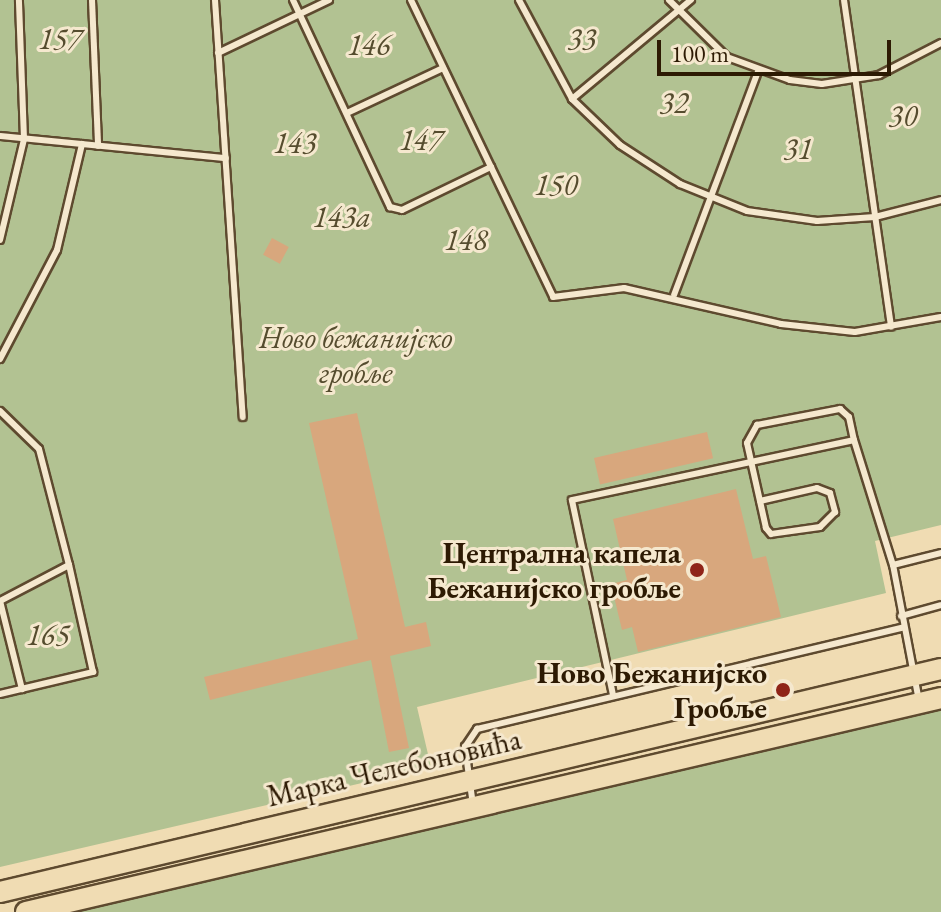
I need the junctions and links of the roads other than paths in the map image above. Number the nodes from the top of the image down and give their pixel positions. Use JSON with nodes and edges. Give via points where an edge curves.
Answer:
{"nodes":[{"id":1,"x":19,"y":0,"type":"edge"},
{"id":2,"x":92,"y":0,"type":"edge"},
{"id":3,"x":215,"y":0,"type":"edge"},
{"id":4,"x":293,"y":0,"type":"edge"},
{"id":5,"x":329,"y":0,"type":"edge"},
{"id":6,"x":411,"y":0,"type":"edge"},
{"id":7,"x":519,"y":0,"type":"edge"},
{"id":8,"x":669,"y":0,"type":"edge"},
{"id":9,"x":691,"y":0,"type":"edge"},
{"id":10,"x":844,"y":0,"type":"edge"},
{"id":11,"x":677,"y":12,"type":"junction"},
{"id":12,"x":300,"y":14,"type":"junction"},
{"id":13,"x":941,"y":43,"type":"edge"},
{"id":14,"x":218,"y":53,"type":"junction"},
{"id":15,"x":443,"y":68,"type":"junction"},
{"id":16,"x":758,"y":71,"type":"junction"},
{"id":17,"x":855,"y":81,"type":"junction"},
{"id":18,"x":572,"y":99,"type":"junction"},
{"id":19,"x":347,"y":113,"type":"junction"},
{"id":20,"x":0,"y":136,"type":"edge"},
{"id":21,"x":24,"y":139,"type":"junction"},
{"id":22,"x":82,"y":144,"type":"junction"},
{"id":23,"x":98,"y":146,"type":"junction"},
{"id":24,"x":226,"y":158,"type":"junction"},
{"id":25,"x":491,"y":167,"type":"junction"},
{"id":26,"x":711,"y":198,"type":"junction"},
{"id":27,"x":941,"y":200,"type":"edge"},
{"id":28,"x":875,"y":217,"type":"junction"},
{"id":29,"x":0,"y":240,"type":"edge"},
{"id":30,"x":674,"y":295,"type":"junction"},
{"id":31,"x":941,"y":317,"type":"edge"},
{"id":32,"x":891,"y":327,"type":"junction"},
{"id":33,"x":0,"y":359,"type":"edge"},
{"id":34,"x":0,"y":411,"type":"edge"},
{"id":35,"x":243,"y":417,"type":"dead end"},
{"id":36,"x":854,"y":440,"type":"junction"},
{"id":37,"x":751,"y":460,"type":"junction"},
{"id":38,"x":760,"y":501,"type":"junction"},
{"id":39,"x":941,"y":553,"type":"edge"},
{"id":40,"x":69,"y":565,"type":"junction"},
{"id":41,"x":893,"y":565,"type":"junction"},
{"id":42,"x":941,"y":605,"type":"edge"},
{"id":43,"x":901,"y":616,"type":"junction"},
{"id":44,"x":904,"y":627,"type":"junction"},
{"id":45,"x":941,"y":669,"type":"edge"},
{"id":46,"x":914,"y":675,"type":"junction"},
{"id":47,"x":22,"y":689,"type":"junction"},
{"id":48,"x":0,"y":694,"type":"edge"},
{"id":49,"x":613,"y":695,"type":"junction"},
{"id":50,"x":941,"y":698,"type":"edge"},
{"id":51,"x":920,"y":703,"type":"junction"},
{"id":52,"x":467,"y":780,"type":"junction"},
{"id":53,"x":473,"y":807,"type":"junction"},
{"id":54,"x":0,"y":892,"type":"edge"},
{"id":55,"x":26,"y":912,"type":"edge"}],
"edges":[{"from":1,"to":21,"type":"lane"},
{"from":2,"to":23,"type":"lane"},
{"from":3,"to":14,"type":"lane"},
{"from":4,"to":12,"type":"lane"},
{"from":5,"to":12,"type":"lane"},
{"from":6,"to":15,"type":"lane"},
{"from":7,"to":18,"type":"lane"},
{"from":8,"to":11,"type":"lane"},
{"from":9,"to":11,"type":"lane"},
{"from":10,"to":17,"type":"lane"},
{"from":11,"to":16,"type":"lane","via":[[727,57]]},
{"from":11,"to":18,"type":"lane"},
{"from":12,"to":14,"type":"lane"},
{"from":12,"to":19,"type":"lane"},
{"from":13,"to":17,"type":"lane","via":[[902,67]]},
{"from":14,"to":24,"type":"lane"},
{"from":15,"to":19,"type":"lane"},
{"from":15,"to":25,"type":"lane"},
{"from":16,"to":17,"type":"lane","via":[[822,84]]},
{"from":16,"to":26,"type":"lane"},
{"from":17,"to":28,"type":"lane"},
{"from":18,"to":26,"type":"lane","via":[[646,166]]},
{"from":19,"to":25,"type":"lane","via":[[395,210]]},
{"from":20,"to":21,"type":"lane"},
{"from":21,"to":22,"type":"lane"},
{"from":21,"to":29,"type":"lane"},
{"from":22,"to":23,"type":"lane"},
{"from":22,"to":33,"type":"lane","via":[[57,250]]},
{"from":23,"to":24,"type":"lane"},
{"from":24,"to":35,"type":"lane"},
{"from":25,"to":30,"type":"lane","via":[[553,297],[624,288]]},
{"from":26,"to":28,"type":"lane","via":[[784,218]]},
{"from":26,"to":30,"type":"lane"},
{"from":27,"to":28,"type":"lane"},
{"from":28,"to":32,"type":"lane"},
{"from":30,"to":32,"type":"lane","via":[[781,324],[855,332]]},
{"from":31,"to":32,"type":"lane"},
{"from":34,"to":40,"type":"lane","via":[[39,449]]},
{"from":36,"to":37,"type":"lane"},
{"from":36,"to":37,"type":"lane","via":[[846,412],[829,409],[757,425],[747,435]]},
{"from":36,"to":41,"type":"lane"},
{"from":37,"to":38,"type":"lane"},
{"from":37,"to":49,"type":"lane","via":[[572,500]]},
{"from":38,"to":38,"type":"lane","via":[[817,488],[830,493],[835,512],[827,524],[776,536],[766,528]]},
{"from":39,"to":41,"type":"lane"},
{"from":40,"to":47,"type":"lane","via":[[0,601]]},
{"from":40,"to":47,"type":"lane","via":[[93,672]]},
{"from":41,"to":43,"type":"lane"},
{"from":42,"to":43,"type":"lane"},
{"from":43,"to":44,"type":"lane"},
{"from":44,"to":46,"type":"lane"},
{"from":44,"to":49,"type":"lane"},
{"from":45,"to":46,"type":"main road","name":"Марка Челебоновића"},
{"from":46,"to":51,"type":"lane"},
{"from":46,"to":52,"type":"main road","name":"Марка Челебоновића"},
{"from":47,"to":48,"type":"lane"},
{"from":49,"to":52,"type":"lane","via":[[477,729],[465,747]]},
{"from":50,"to":51,"type":"main road","name":"Марка Челебоновића"},
{"from":51,"to":53,"type":"main road","name":"Марка Челебоновића"},
{"from":52,"to":53,"type":"lane"},
{"from":52,"to":54,"type":"main road","name":"Марка Челебоновића"},
{"from":53,"to":55,"type":"main road","name":"Марка Челебоновића"}]}
